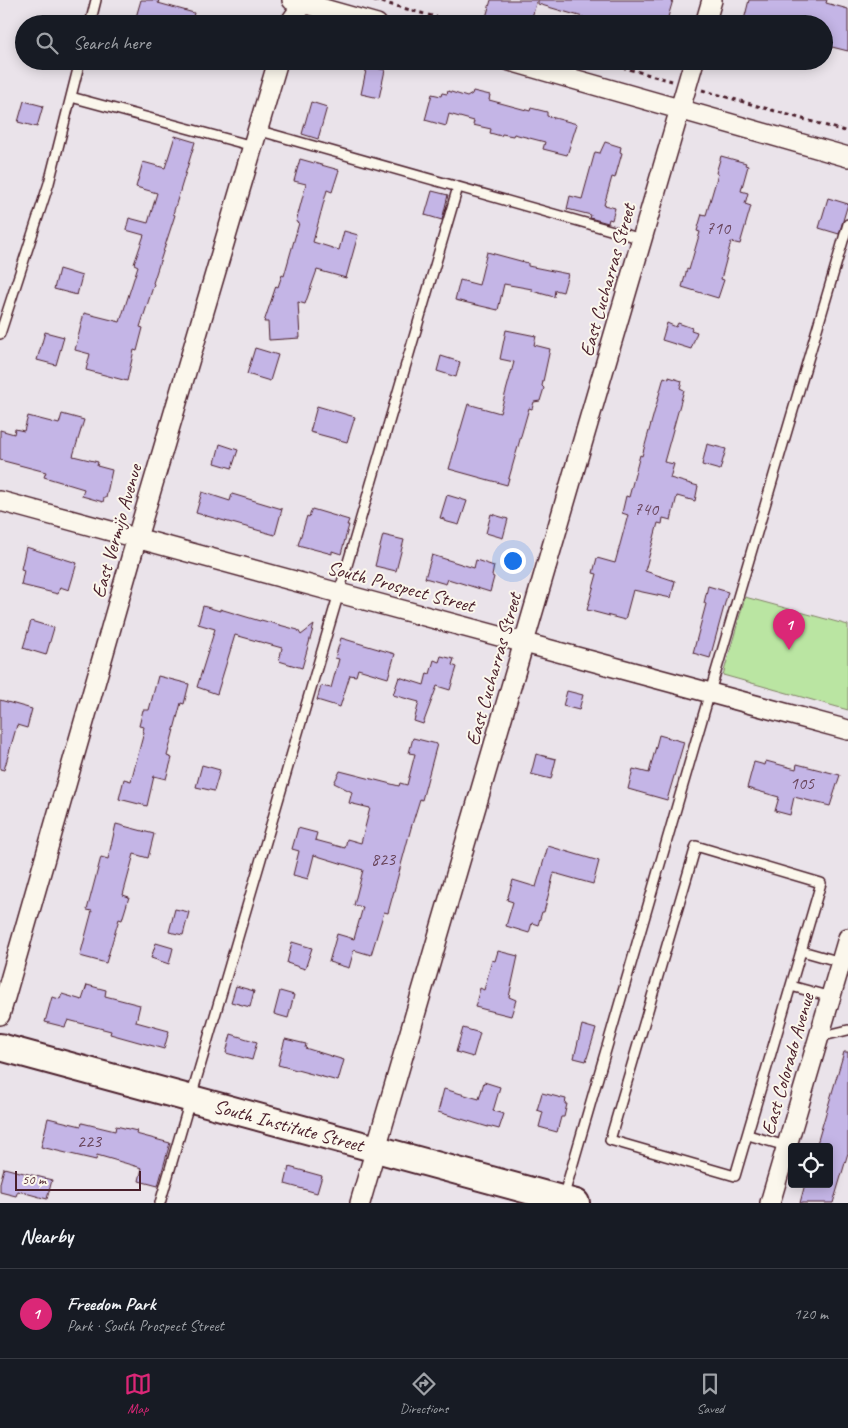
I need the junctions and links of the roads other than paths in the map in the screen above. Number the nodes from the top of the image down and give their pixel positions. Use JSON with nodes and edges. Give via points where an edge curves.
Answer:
{"nodes":[{"id":1,"x":96,"y":0,"type":"edge"},
{"id":2,"x":712,"y":0,"type":"edge"},
{"id":3,"x":301,"y":1,"type":"edge"},
{"id":4,"x":92,"y":15,"type":"edge"},
{"id":5,"x":294,"y":15,"type":"edge"},
{"id":6,"x":347,"y":15,"type":"edge"},
{"id":7,"x":708,"y":15,"type":"edge"},
{"id":8,"x":78,"y":70,"type":"edge"},
{"id":9,"x":275,"y":70,"type":"edge"},
{"id":10,"x":542,"y":70,"type":"edge"},
{"id":11,"x":691,"y":70,"type":"edge"},
{"id":12,"x":71,"y":97,"type":"junction"},
{"id":13,"x":680,"y":109,"type":"junction"},
{"id":14,"x":255,"y":138,"type":"junction"},
{"id":15,"x":848,"y":156,"type":"edge"},
{"id":16,"x":458,"y":186,"type":"junction"},
{"id":17,"x":848,"y":224,"type":"edge"},
{"id":18,"x":642,"y":239,"type":"junction"},
{"id":19,"x":0,"y":334,"type":"edge"},
{"id":20,"x":0,"y":500,"type":"edge"},
{"id":21,"x":137,"y":539,"type":"junction"},
{"id":22,"x":339,"y":594,"type":"junction"},
{"id":23,"x":524,"y":642,"type":"junction"},
{"id":24,"x":710,"y":692,"type":"junction"},
{"id":25,"x":848,"y":730,"type":"edge"},
{"id":26,"x":846,"y":948,"type":"edge"},
{"id":27,"x":802,"y":951,"type":"junction"},
{"id":28,"x":791,"y":986,"type":"junction"},
{"id":29,"x":830,"y":997,"type":"junction"},
{"id":30,"x":0,"y":1015,"type":"edge"},
{"id":31,"x":848,"y":1030,"type":"edge"},
{"id":32,"x":819,"y":1037,"type":"junction"},
{"id":33,"x":0,"y":1047,"type":"edge"},
{"id":34,"x":191,"y":1099,"type":"junction"},
{"id":35,"x":748,"y":1135,"type":"junction"},
{"id":36,"x":786,"y":1146,"type":"junction"},
{"id":37,"x":376,"y":1149,"type":"junction"},
{"id":38,"x":567,"y":1202,"type":"edge"},
{"id":39,"x":160,"y":1203,"type":"edge"},
{"id":40,"x":360,"y":1203,"type":"edge"},
{"id":41,"x":770,"y":1203,"type":"edge"}],
"edges":[{"from":1,"to":4,"type":"lane"},
{"from":2,"to":7,"type":"street"},
{"from":3,"to":5,"type":"street"},
{"from":3,"to":6,"type":"street"},
{"from":8,"to":12,"type":"lane"},
{"from":9,"to":14,"type":"street","name":"East Vermijo Avenue"},
{"from":10,"to":13,"type":"street"},
{"from":11,"to":13,"type":"street","name":"East Cucharras Street"},
{"from":12,"to":14,"type":"lane"},
{"from":12,"to":19,"type":"lane","via":[[49,183]]},
{"from":13,"to":15,"type":"street"},
{"from":13,"to":18,"type":"street","name":"East Cucharras Street"},
{"from":14,"to":16,"type":"lane"},
{"from":14,"to":21,"type":"street","name":"East Vermijo Avenue"},
{"from":16,"to":18,"type":"lane"},
{"from":16,"to":22,"type":"lane"},
{"from":17,"to":24,"type":"lane"},
{"from":18,"to":23,"type":"street","name":"East Cucharras Street"},
{"from":20,"to":21,"type":"street","name":"South Prospect Street"},
{"from":21,"to":22,"type":"street","name":"South Prospect Street"},
{"from":21,"to":30,"type":"street","name":"East Vermijo Avenue"},
{"from":22,"to":23,"type":"street","name":"South Prospect Street"},
{"from":22,"to":34,"type":"lane"},
{"from":23,"to":24,"type":"street","name":"South Prospect Street"},
{"from":23,"to":37,"type":"street","name":"East Cucharras Street"},
{"from":24,"to":25,"type":"street","name":"South Prospect Street"},
{"from":24,"to":38,"type":"lane"},
{"from":26,"to":27,"type":"lane"},
{"from":26,"to":29,"type":"street","name":"East Colorado Avenue"},
{"from":27,"to":28,"type":"lane"},
{"from":27,"to":35,"type":"lane","via":[[822,882],[696,846],[610,1140],[736,1176]]},
{"from":28,"to":29,"type":"lane"},
{"from":28,"to":35,"type":"lane"},
{"from":29,"to":32,"type":"street","name":"East Colorado Avenue"},
{"from":31,"to":32,"type":"lane"},
{"from":32,"to":36,"type":"street","name":"East Colorado Avenue"},
{"from":33,"to":34,"type":"street","name":"South Institute Street"},
{"from":34,"to":37,"type":"street","name":"South Institute Street"},
{"from":34,"to":39,"type":"lane"},
{"from":35,"to":36,"type":"lane"},
{"from":36,"to":41,"type":"street","name":"East Colorado Avenue"},
{"from":37,"to":38,"type":"street","name":"South Institute Street"},
{"from":37,"to":40,"type":"street","name":"East Cucharras Street"}]}
